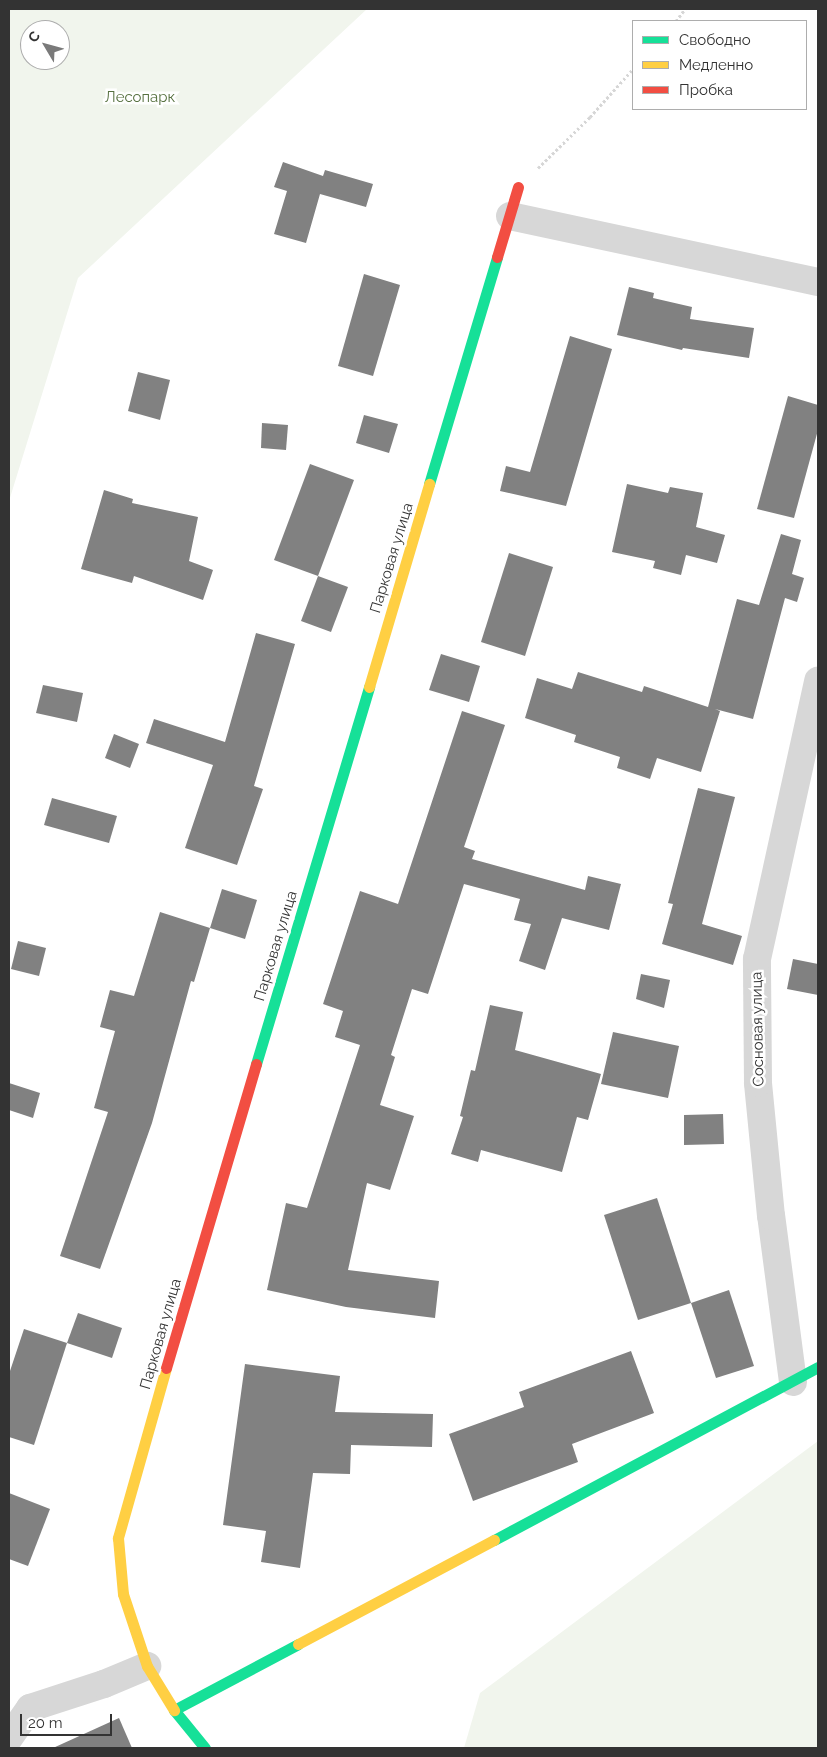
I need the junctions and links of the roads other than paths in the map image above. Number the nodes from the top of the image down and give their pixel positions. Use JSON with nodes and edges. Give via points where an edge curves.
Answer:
{"nodes":[{"id":1,"x":518,"y":187,"type":"road end"},
{"id":2,"x":510,"y":216,"type":"junction"},
{"id":3,"x":818,"y":282,"type":"edge"},
{"id":4,"x":818,"y":681,"type":"edge"},
{"id":5,"x":818,"y":1367,"type":"edge"},
{"id":6,"x":793,"y":1382,"type":"junction"},
{"id":7,"x":147,"y":1666,"type":"junction"},
{"id":8,"x":20,"y":1705,"type":"edge"},
{"id":9,"x":174,"y":1710,"type":"junction"},
{"id":10,"x":9,"y":1738,"type":"edge"},
{"id":11,"x":205,"y":1748,"type":"edge"}],
"edges":[{"from":1,"to":2,"type":"street","name":"Парковая улица"},
{"from":2,"to":3,"type":"street"},
{"from":2,"to":7,"type":"street","name":"Парковая улица","via":[[169,1356],[118,1538],[123,1594]]},
{"from":4,"to":6,"type":"street","name":"Сосновая улица","via":[[757,959],[758,1083],[771,1216]]},
{"from":5,"to":6,"type":"street"},
{"from":6,"to":9,"type":"street"},
{"from":7,"to":8,"type":"street","via":[[104,1684]]},
{"from":7,"to":9,"type":"street","name":"Парковая улица"},
{"from":8,"to":10,"type":"street"},
{"from":9,"to":11,"type":"street","name":"Парковая улица"}]}
